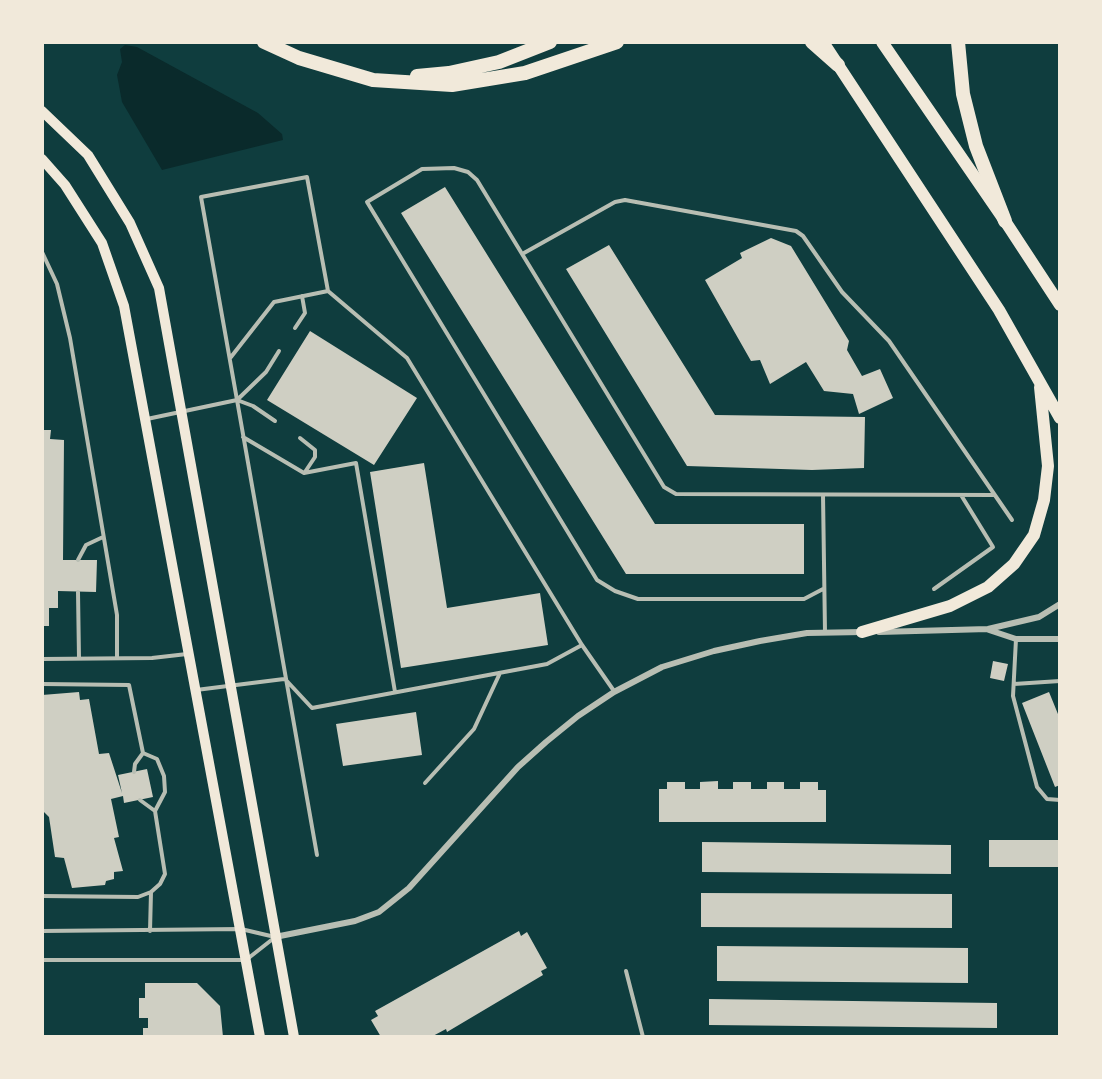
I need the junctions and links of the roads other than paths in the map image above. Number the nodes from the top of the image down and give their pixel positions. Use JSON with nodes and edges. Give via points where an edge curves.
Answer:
{"nodes":[{"id":1,"x":264,"y":42,"type":"edge"},
{"id":2,"x":550,"y":42,"type":"edge"},
{"id":3,"x":616,"y":42,"type":"edge"},
{"id":4,"x":812,"y":42,"type":"edge"},
{"id":5,"x":823,"y":42,"type":"edge"},
{"id":6,"x":882,"y":42,"type":"edge"},
{"id":7,"x":958,"y":42,"type":"edge"},
{"id":8,"x":838,"y":65,"type":"junction"},
{"id":9,"x":373,"y":80,"type":"junction"},
{"id":10,"x":42,"y":111,"type":"edge"},
{"id":11,"x":42,"y":159,"type":"edge"},
{"id":12,"x":1005,"y":221,"type":"junction"},
{"id":13,"x":42,"y":252,"type":"edge"},
{"id":14,"x":524,"y":253,"type":"junction"},
{"id":15,"x":328,"y":291,"type":"junction"},
{"id":16,"x":302,"y":296,"type":"junction"},
{"id":17,"x":1060,"y":305,"type":"edge"},
{"id":18,"x":295,"y":328,"type":"dead end"},
{"id":19,"x":279,"y":351,"type":"dead end"},
{"id":20,"x":230,"y":358,"type":"junction"},
{"id":21,"x":1040,"y":383,"type":"junction"},
{"id":22,"x":237,"y":400,"type":"junction"},
{"id":23,"x":181,"y":410,"type":"junction"},
{"id":24,"x":1060,"y":418,"type":"edge"},
{"id":25,"x":146,"y":419,"type":"junction"},
{"id":26,"x":275,"y":421,"type":"dead end"},
{"id":27,"x":243,"y":437,"type":"junction"},
{"id":28,"x":300,"y":438,"type":"dead end"},
{"id":29,"x":304,"y":473,"type":"junction"},
{"id":30,"x":823,"y":495,"type":"junction"},
{"id":31,"x":961,"y":495,"type":"junction"},
{"id":32,"x":993,"y":495,"type":"junction"},
{"id":33,"x":1012,"y":520,"type":"dead end"},
{"id":34,"x":103,"y":537,"type":"junction"},
{"id":35,"x":78,"y":560,"type":"dead end"},
{"id":36,"x":823,"y":589,"type":"junction"},
{"id":37,"x":934,"y":589,"type":"dead end"},
{"id":38,"x":78,"y":591,"type":"dead end"},
{"id":39,"x":1060,"y":604,"type":"edge"},
{"id":40,"x":988,"y":629,"type":"junction"},
{"id":41,"x":825,"y":632,"type":"junction"},
{"id":42,"x":862,"y":632,"type":"junction"},
{"id":43,"x":1016,"y":639,"type":"junction"},
{"id":44,"x":1060,"y":639,"type":"edge"},
{"id":45,"x":582,"y":645,"type":"junction"},
{"id":46,"x":188,"y":653,"type":"junction"},
{"id":47,"x":79,"y":658,"type":"junction"},
{"id":48,"x":117,"y":658,"type":"junction"},
{"id":49,"x":42,"y":659,"type":"edge"},
{"id":50,"x":501,"y":672,"type":"junction"},
{"id":51,"x":284,"y":679,"type":"junction"},
{"id":52,"x":1060,"y":681,"type":"edge"},
{"id":53,"x":42,"y":684,"type":"edge"},
{"id":54,"x":1014,"y":684,"type":"junction"},
{"id":55,"x":231,"y":685,"type":"junction"},
{"id":56,"x":195,"y":690,"type":"junction"},
{"id":57,"x":395,"y":692,"type":"junction"},
{"id":58,"x":614,"y":692,"type":"junction"},
{"id":59,"x":143,"y":753,"type":"junction"},
{"id":60,"x":134,"y":772,"type":"dead end"},
{"id":61,"x":424,"y":783,"type":"dead end"},
{"id":62,"x":140,"y":800,"type":"dead end"},
{"id":63,"x":1060,"y":800,"type":"edge"},
{"id":64,"x":155,"y":811,"type":"junction"},
{"id":65,"x":318,"y":855,"type":"dead end"},
{"id":66,"x":151,"y":892,"type":"junction"},
{"id":67,"x":42,"y":896,"type":"edge"},
{"id":68,"x":241,"y":929,"type":"junction"},
{"id":69,"x":42,"y":931,"type":"edge"},
{"id":70,"x":150,"y":931,"type":"junction"},
{"id":71,"x":275,"y":937,"type":"junction"},
{"id":72,"x":42,"y":960,"type":"edge"},
{"id":73,"x":246,"y":960,"type":"junction"},
{"id":74,"x":626,"y":971,"type":"dead end"},
{"id":75,"x":260,"y":1037,"type":"edge"},
{"id":76,"x":294,"y":1037,"type":"edge"},
{"id":77,"x":643,"y":1037,"type":"edge"}],
"edges":[{"from":1,"to":9,"type":"highway"},
{"from":2,"to":9,"type":"highway","via":[[499,62],[449,73]]},
{"from":3,"to":9,"type":"highway","via":[[525,73],[452,85]]},
{"from":4,"to":8,"type":"highway"},
{"from":5,"to":8,"type":"highway"},
{"from":6,"to":12,"type":"highway"},
{"from":7,"to":12,"type":"highway","via":[[963,94],[976,146]]},
{"from":8,"to":21,"type":"highway","via":[[999,310]]},
{"from":10,"to":23,"type":"main road","via":[[88,155],[130,223],[159,288]]},
{"from":11,"to":25,"type":"main road","via":[[65,185],[102,243],[124,306]]},
{"from":12,"to":17,"type":"highway"},
{"from":13,"to":34,"type":"lane","via":[[57,284],[70,338]]},
{"from":14,"to":30,"type":"lane","via":[[664,487],[676,494]]},
{"from":14,"to":32,"type":"lane","via":[[624,200],[796,231],[842,292],[889,340]]},
{"from":14,"to":36,"type":"lane","via":[[468,172],[454,168],[422,169],[367,202],[597,580],[638,599],[804,599]]},
{"from":15,"to":16,"type":"lane"},
{"from":15,"to":20,"type":"lane","via":[[307,177],[201,197]]},
{"from":15,"to":45,"type":"lane","via":[[407,358]]},
{"from":16,"to":18,"type":"lane","via":[[305,313]]},
{"from":16,"to":20,"type":"lane","via":[[274,302]]},
{"from":19,"to":22,"type":"lane","via":[[266,372]]},
{"from":20,"to":22,"type":"lane"},
{"from":21,"to":24,"type":"highway"},
{"from":21,"to":42,"type":"highway","via":[[1048,466],[1044,500],[1034,534],[1014,564],[988,587],[950,606]]},
{"from":22,"to":23,"type":"lane"},
{"from":22,"to":26,"type":"lane"},
{"from":22,"to":27,"type":"lane"},
{"from":23,"to":25,"type":"lane"},
{"from":23,"to":55,"type":"main road"},
{"from":25,"to":46,"type":"main road"},
{"from":27,"to":29,"type":"lane"},
{"from":27,"to":51,"type":"lane"},
{"from":28,"to":29,"type":"lane","via":[[315,450],[315,457]]},
{"from":29,"to":57,"type":"lane","via":[[356,463]]},
{"from":30,"to":31,"type":"lane"},
{"from":30,"to":36,"type":"lane"},
{"from":31,"to":32,"type":"lane"},
{"from":31,"to":37,"type":"lane","via":[[993,547]]},
{"from":32,"to":33,"type":"lane"},
{"from":34,"to":35,"type":"lane","via":[[91,541]]},
{"from":34,"to":48,"type":"lane","via":[[117,615]]},
{"from":36,"to":41,"type":"lane"},
{"from":38,"to":47,"type":"lane"},
{"from":39,"to":40,"type":"street","via":[[1039,617]]},
{"from":40,"to":42,"type":"street"},
{"from":40,"to":43,"type":"street"},
{"from":41,"to":42,"type":"street"},
{"from":41,"to":58,"type":"street","via":[[714,651],[662,667]]},
{"from":43,"to":44,"type":"street"},
{"from":43,"to":54,"type":"lane"},
{"from":45,"to":50,"type":"lane","via":[[547,663]]},
{"from":45,"to":58,"type":"lane"},
{"from":46,"to":48,"type":"lane"},
{"from":46,"to":56,"type":"main road"},
{"from":47,"to":48,"type":"lane"},
{"from":47,"to":49,"type":"lane"},
{"from":50,"to":57,"type":"lane"},
{"from":50,"to":61,"type":"lane","via":[[474,729]]},
{"from":51,"to":55,"type":"lane"},
{"from":51,"to":57,"type":"lane","via":[[312,708]]},
{"from":51,"to":65,"type":"lane"},
{"from":52,"to":54,"type":"lane"},
{"from":53,"to":59,"type":"lane","via":[[129,685]]},
{"from":54,"to":63,"type":"lane","via":[[1013,696],[1037,787],[1047,799]]},
{"from":55,"to":56,"type":"lane"},
{"from":55,"to":71,"type":"main road"},
{"from":56,"to":68,"type":"main road"},
{"from":58,"to":71,"type":"street","via":[[578,716],[518,767],[392,903],[355,921]]},
{"from":59,"to":60,"type":"lane"},
{"from":59,"to":64,"type":"lane","via":[[157,759],[164,776],[165,792]]},
{"from":62,"to":64,"type":"lane"},
{"from":64,"to":66,"type":"lane","via":[[165,874]]},
{"from":66,"to":67,"type":"lane","via":[[138,897]]},
{"from":66,"to":70,"type":"lane"},
{"from":68,"to":70,"type":"lane"},
{"from":68,"to":71,"type":"lane"},
{"from":68,"to":73,"type":"main road"},
{"from":69,"to":70,"type":"lane"},
{"from":71,"to":73,"type":"lane"},
{"from":71,"to":76,"type":"main road"},
{"from":72,"to":73,"type":"lane"},
{"from":73,"to":75,"type":"main road"},
{"from":74,"to":77,"type":"lane"}]}
